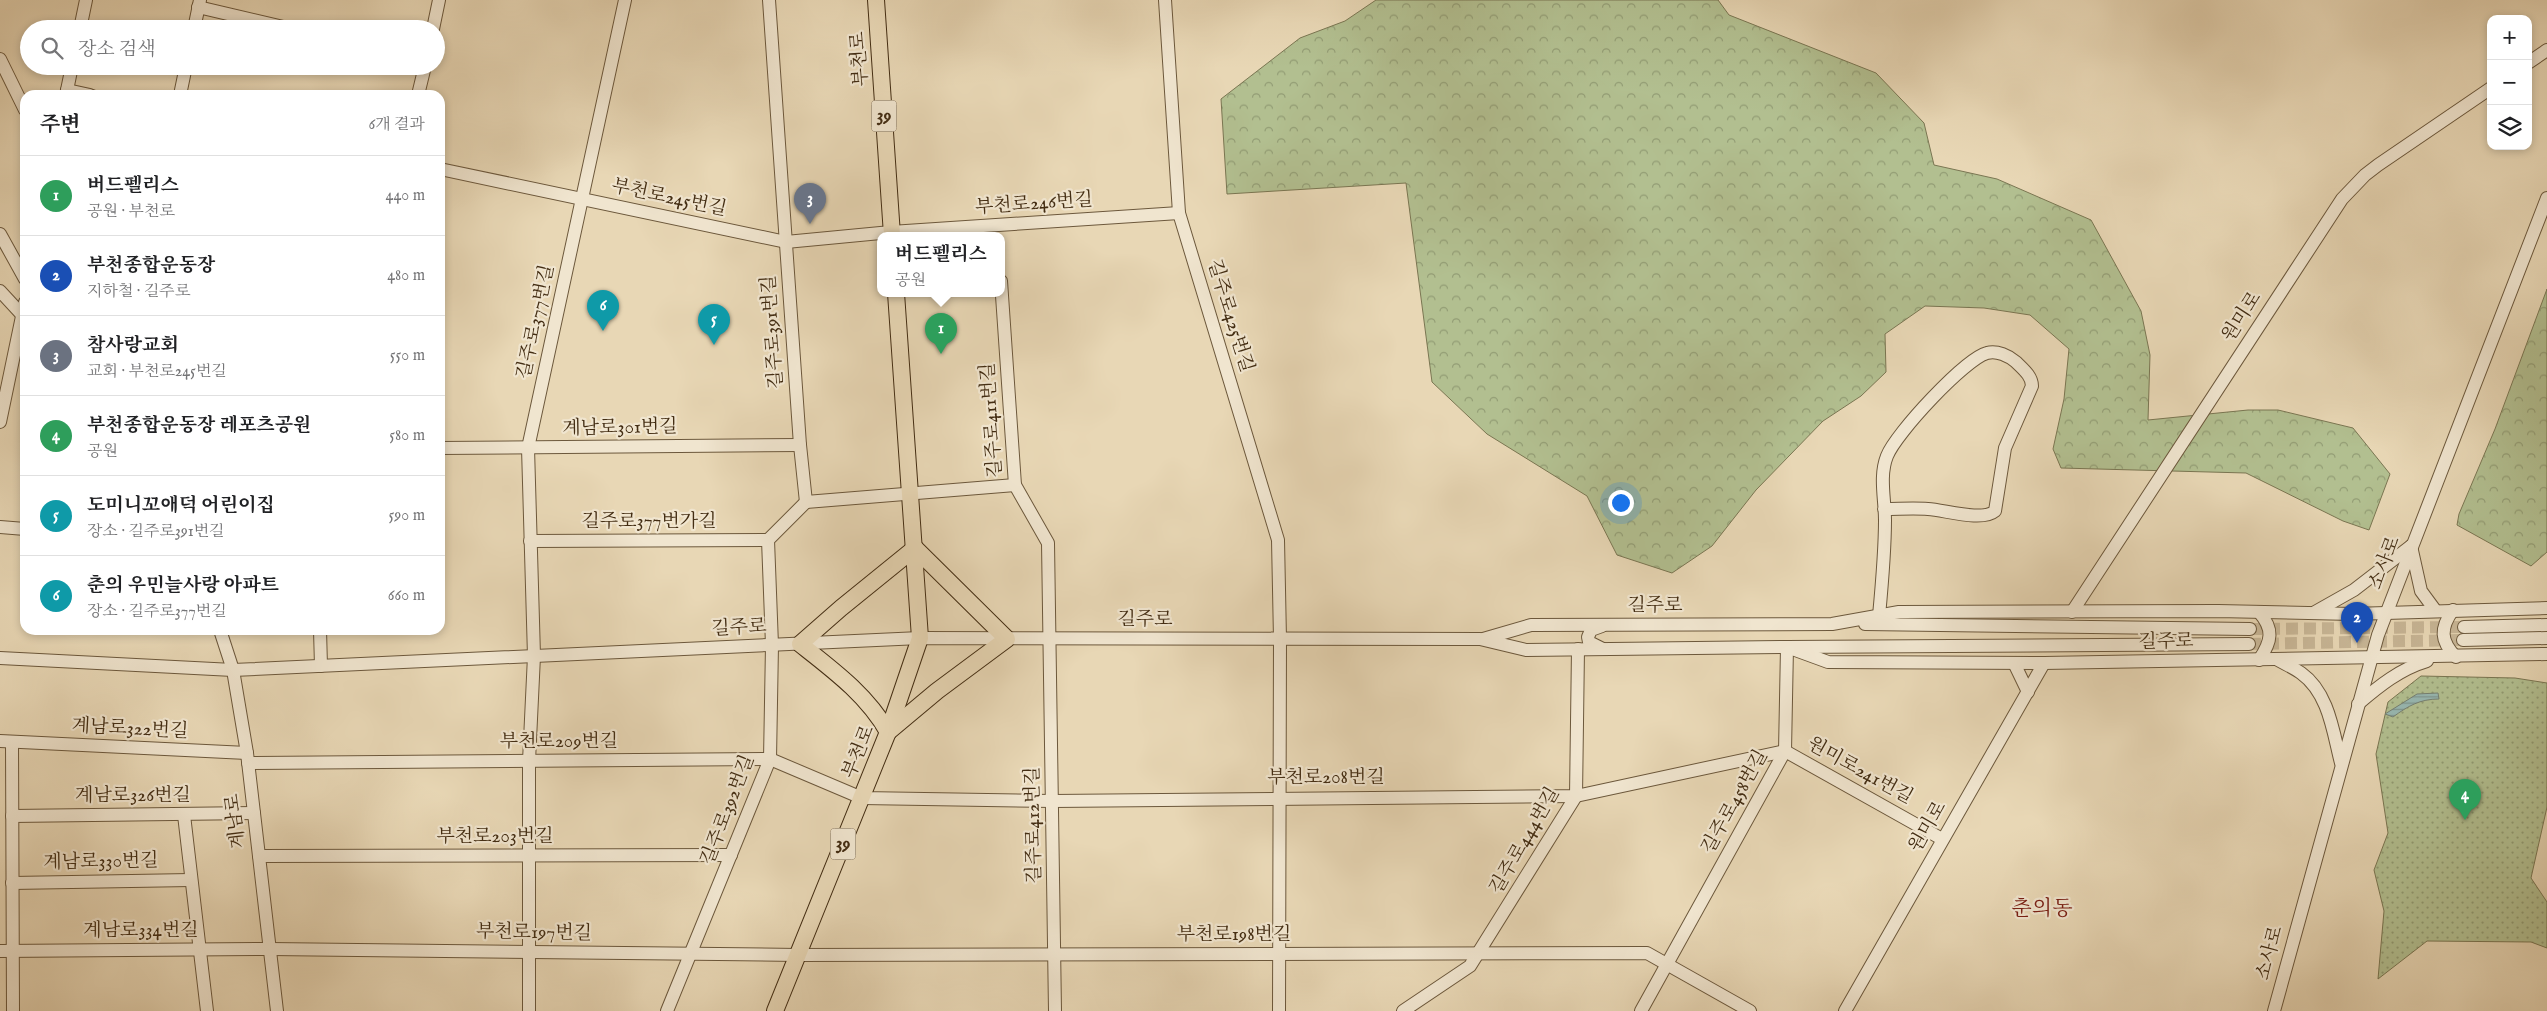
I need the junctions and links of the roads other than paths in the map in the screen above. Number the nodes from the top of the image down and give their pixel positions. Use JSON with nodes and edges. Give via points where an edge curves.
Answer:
{"nodes":[{"id":1,"x":86,"y":0,"type":"edge"},
{"id":2,"x":439,"y":0,"type":"edge"},
{"id":3,"x":625,"y":0,"type":"edge"},
{"id":4,"x":769,"y":0,"type":"edge"},
{"id":5,"x":876,"y":0,"type":"edge"},
{"id":6,"x":1165,"y":0,"type":"edge"},
{"id":7,"x":199,"y":4,"type":"edge"},
{"id":8,"x":82,"y":20,"type":"edge"},
{"id":9,"x":196,"y":20,"type":"edge"},
{"id":10,"x":259,"y":20,"type":"edge"},
{"id":11,"x":435,"y":20,"type":"edge"},
{"id":12,"x":2547,"y":50,"type":"edge"},
{"id":13,"x":0,"y":60,"type":"edge"},
{"id":14,"x":2532,"y":60,"type":"edge"},
{"id":15,"x":70,"y":75,"type":"edge"},
{"id":16,"x":184,"y":75,"type":"edge"},
{"id":17,"x":422,"y":75,"type":"edge"},
{"id":18,"x":68,"y":90,"type":"edge"},
{"id":19,"x":181,"y":90,"type":"edge"},
{"id":20,"x":419,"y":90,"type":"edge"},
{"id":21,"x":2487,"y":91,"type":"edge"},
{"id":22,"x":20,"y":100,"type":"edge"},
{"id":23,"x":445,"y":170,"type":"edge"},
{"id":24,"x":2547,"y":198,"type":"edge"},
{"id":25,"x":583,"y":199,"type":"junction"},
{"id":26,"x":1179,"y":212,"type":"junction"},
{"id":27,"x":998,"y":230,"type":"edge"},
{"id":28,"x":892,"y":232,"type":"edge"},
{"id":29,"x":945,"y":232,"type":"edge"},
{"id":30,"x":0,"y":234,"type":"edge"},
{"id":31,"x":877,"y":235,"type":"edge"},
{"id":32,"x":786,"y":242,"type":"junction"},
{"id":33,"x":20,"y":270,"type":"edge"},
{"id":34,"x":0,"y":291,"type":"edge"},
{"id":35,"x":896,"y":297,"type":"edge"},
{"id":36,"x":1002,"y":297,"type":"edge"},
{"id":37,"x":20,"y":313,"type":"edge"},
{"id":38,"x":20,"y":334,"type":"edge"},
{"id":39,"x":0,"y":422,"type":"edge"},
{"id":40,"x":800,"y":445,"type":"junction"},
{"id":41,"x":445,"y":448,"type":"edge"},
{"id":42,"x":528,"y":448,"type":"junction"},
{"id":43,"x":1015,"y":485,"type":"junction"},
{"id":44,"x":910,"y":495,"type":"junction"},
{"id":45,"x":806,"y":502,"type":"junction"},
{"id":46,"x":1884,"y":509,"type":"junction"},
{"id":47,"x":0,"y":527,"type":"edge"},
{"id":48,"x":20,"y":529,"type":"edge"},
{"id":49,"x":768,"y":540,"type":"junction"},
{"id":50,"x":530,"y":541,"type":"junction"},
{"id":51,"x":2411,"y":546,"type":"junction"},
{"id":52,"x":915,"y":548,"type":"junction"},
{"id":53,"x":2547,"y":608,"type":"edge"},
{"id":54,"x":2436,"y":610,"type":"junction"},
{"id":55,"x":2453,"y":610,"type":"junction"},
{"id":56,"x":2072,"y":612,"type":"junction"},
{"id":57,"x":2259,"y":612,"type":"junction"},
{"id":58,"x":2316,"y":612,"type":"junction"},
{"id":59,"x":2385,"y":613,"type":"junction"},
{"id":60,"x":1879,"y":616,"type":"junction"},
{"id":61,"x":1832,"y":624,"type":"junction"},
{"id":62,"x":2547,"y":625,"type":"edge"},
{"id":63,"x":1604,"y":626,"type":"junction"},
{"id":64,"x":2464,"y":627,"type":"tunnel mouth"},
{"id":65,"x":2250,"y":629,"type":"tunnel mouth"},
{"id":66,"x":222,"y":635,"type":"edge"},
{"id":67,"x":320,"y":635,"type":"edge"},
{"id":68,"x":920,"y":638,"type":"junction"},
{"id":69,"x":1007,"y":638,"type":"junction"},
{"id":70,"x":2547,"y":638,"type":"edge"},
{"id":71,"x":1050,"y":639,"type":"junction"},
{"id":72,"x":1280,"y":639,"type":"junction"},
{"id":73,"x":1480,"y":639,"type":"junction"},
{"id":74,"x":2463,"y":640,"type":"tunnel mouth"},
{"id":75,"x":800,"y":644,"type":"junction"},
{"id":76,"x":2249,"y":644,"type":"tunnel mouth"},
{"id":77,"x":772,"y":645,"type":"junction"},
{"id":78,"x":1787,"y":647,"type":"junction"},
{"id":79,"x":1603,"y":649,"type":"junction"},
{"id":80,"x":1578,"y":650,"type":"junction"},
{"id":81,"x":2547,"y":654,"type":"edge"},
{"id":82,"x":534,"y":656,"type":"junction"},
{"id":83,"x":2371,"y":657,"type":"junction"},
{"id":84,"x":2441,"y":657,"type":"junction"},
{"id":85,"x":2456,"y":657,"type":"junction"},
{"id":86,"x":0,"y":658,"type":"edge"},
{"id":87,"x":2259,"y":660,"type":"junction"},
{"id":88,"x":2278,"y":660,"type":"junction"},
{"id":89,"x":2014,"y":662,"type":"junction"},
{"id":90,"x":2044,"y":663,"type":"junction"},
{"id":91,"x":321,"y":666,"type":"junction"},
{"id":92,"x":233,"y":670,"type":"junction"},
{"id":93,"x":2028,"y":692,"type":"junction"},
{"id":94,"x":2358,"y":704,"type":"junction"},
{"id":95,"x":888,"y":732,"type":"junction"},
{"id":96,"x":6,"y":741,"type":"edge"},
{"id":97,"x":1785,"y":751,"type":"junction"},
{"id":98,"x":248,"y":758,"type":"junction"},
{"id":99,"x":770,"y":759,"type":"junction"},
{"id":100,"x":529,"y":761,"type":"junction"},
{"id":101,"x":2342,"y":764,"type":"junction"},
{"id":102,"x":1576,"y":796,"type":"junction"},
{"id":103,"x":1280,"y":797,"type":"junction"},
{"id":104,"x":862,"y":798,"type":"junction"},
{"id":105,"x":1053,"y":800,"type":"junction"},
{"id":106,"x":254,"y":813,"type":"junction"},
{"id":107,"x":184,"y":815,"type":"junction"},
{"id":108,"x":12,"y":816,"type":"junction"},
{"id":109,"x":1942,"y":840,"type":"junction"},
{"id":110,"x":530,"y":855,"type":"junction"},
{"id":111,"x":730,"y":855,"type":"junction"},
{"id":112,"x":259,"y":856,"type":"junction"},
{"id":113,"x":191,"y":880,"type":"junction"},
{"id":114,"x":12,"y":883,"type":"junction"},
{"id":115,"x":270,"y":949,"type":"junction"},
{"id":116,"x":199,"y":950,"type":"junction"},
{"id":117,"x":6,"y":951,"type":"edge"},
{"id":118,"x":530,"y":952,"type":"junction"},
{"id":119,"x":691,"y":953,"type":"junction"},
{"id":120,"x":1479,"y":953,"type":"junction"},
{"id":121,"x":1055,"y":954,"type":"junction"},
{"id":122,"x":1280,"y":954,"type":"junction"},
{"id":123,"x":798,"y":955,"type":"junction"},
{"id":124,"x":1668,"y":962,"type":"junction"},
{"id":125,"x":13,"y":1011,"type":"edge"},
{"id":126,"x":207,"y":1011,"type":"edge"},
{"id":127,"x":277,"y":1011,"type":"edge"},
{"id":128,"x":529,"y":1011,"type":"edge"},
{"id":129,"x":667,"y":1011,"type":"edge"},
{"id":130,"x":775,"y":1011,"type":"edge"},
{"id":131,"x":1055,"y":1011,"type":"edge"},
{"id":132,"x":1279,"y":1011,"type":"edge"},
{"id":133,"x":1403,"y":1011,"type":"edge"},
{"id":134,"x":1641,"y":1011,"type":"edge"},
{"id":135,"x":1750,"y":1011,"type":"edge"},
{"id":136,"x":1845,"y":1011,"type":"edge"},
{"id":137,"x":2274,"y":1011,"type":"edge"}],
"edges":[{"from":1,"to":8,"type":"street"},
{"from":2,"to":11,"type":"street"},
{"from":3,"to":25,"type":"street","name":"길주로377번길"},
{"from":4,"to":32,"type":"street","name":"길주로391번길"},
{"from":5,"to":28,"type":"main road","name":"부천로","number":"39"},
{"from":6,"to":26,"type":"street","name":"길주로425번길"},
{"from":7,"to":9,"type":"street"},
{"from":7,"to":10,"type":"street"},
{"from":12,"to":14,"type":"street"},
{"from":13,"to":22,"type":"street"},
{"from":15,"to":18,"type":"street"},
{"from":16,"to":19,"type":"street"},
{"from":17,"to":20,"type":"street"},
{"from":21,"to":56,"type":"street","name":"원미로","via":[[2378,165],[2342,199]]},
{"from":23,"to":25,"type":"street","name":"부천로245번길"},
{"from":24,"to":51,"type":"street","name":"소사로"},
{"from":25,"to":32,"type":"street","name":"부천로245번길"},
{"from":25,"to":42,"type":"street","name":"길주로377번길"},
{"from":26,"to":27,"type":"street","name":"부천로246번길"},
{"from":26,"to":72,"type":"street","name":"길주로425번길","via":[[1278,540]]},
{"from":27,"to":29,"type":"street","name":"부천로246번길"},
{"from":30,"to":33,"type":"street"},
{"from":31,"to":32,"type":"street","name":"부천로245번길"},
{"from":32,"to":40,"type":"street","name":"길주로391번길"},
{"from":34,"to":37,"type":"street"},
{"from":35,"to":44,"type":"main road","name":"부천로","number":"39"},
{"from":36,"to":43,"type":"street","name":"길주로411번길"},
{"from":38,"to":39,"type":"street"},
{"from":40,"to":42,"type":"street","name":"계남로301번길"},
{"from":40,"to":45,"type":"street","name":"길주로391번길"},
{"from":41,"to":42,"type":"street","name":"계남로301번길"},
{"from":42,"to":50,"type":"street","name":"길주로377번길"},
{"from":43,"to":44,"type":"street"},
{"from":43,"to":71,"type":"street","name":"길주로411번길","via":[[1048,543]]},
{"from":44,"to":45,"type":"street"},
{"from":44,"to":52,"type":"main road","name":"부천로","number":"39"},
{"from":45,"to":49,"type":"street"},
{"from":46,"to":46,"type":"street","via":[[1886,459],[1908,425],[1954,378],[1980,357],[1996,352],[2015,361],[2028,374],[2032,386],[2005,448],[1998,504],[1993,513],[1978,516],[1930,509]]},
{"from":46,"to":60,"type":"street","via":[[1885,551]]},
{"from":47,"to":48,"type":"street"},
{"from":49,"to":50,"type":"street","name":"길주로377번가길"},
{"from":49,"to":77,"type":"street"},
{"from":50,"to":82,"type":"street","name":"길주로377번길"},
{"from":51,"to":54,"type":"street","via":[[2421,590]]},
{"from":51,"to":58,"type":"street","via":[[2354,590]]},
{"from":51,"to":59,"type":"street","name":"소사로"},
{"from":52,"to":68,"type":"main road","name":"부천로","number":"39"},
{"from":52,"to":69,"type":"main road"},
{"from":52,"to":75,"type":"main road"},
{"from":53,"to":55,"type":"street","name":"길주로"},
{"from":54,"to":55,"type":"street","name":"길주로"},
{"from":54,"to":59,"type":"street","name":"길주로"},
{"from":55,"to":85,"type":"street","via":[[2442,631],[2444,641]]},
{"from":56,"to":57,"type":"street","name":"길주로"},
{"from":56,"to":60,"type":"street","name":"길주로","via":[[1900,612]]},
{"from":57,"to":58,"type":"street","name":"길주로"},
{"from":57,"to":87,"type":"street","via":[[2269,623],[2270,633]]},
{"from":58,"to":59,"type":"street","name":"길주로"},
{"from":59,"to":83,"type":"street","name":"소사로"},
{"from":60,"to":61,"type":"street","name":"길주로"},
{"from":61,"to":63,"type":"street","name":"길주로"},
{"from":61,"to":65,"type":"street","name":"길주로"},
{"from":62,"to":64,"type":"street"},
{"from":63,"to":73,"type":"street","name":"길주로","via":[[1531,626]]},
{"from":63,"to":79,"type":"street","via":[[1591,630],[1588,638]]},
{"from":66,"to":92,"type":"street","name":"계남로"},
{"from":67,"to":91,"type":"street"},
{"from":68,"to":69,"type":"street","name":"길주로"},
{"from":68,"to":75,"type":"street","name":"길주로"},
{"from":68,"to":95,"type":"main road","name":"부천로","number":"39"},
{"from":69,"to":71,"type":"street","name":"길주로"},
{"from":69,"to":95,"type":"main road"},
{"from":70,"to":74,"type":"street"},
{"from":71,"to":72,"type":"street","name":"길주로"},
{"from":71,"to":105,"type":"street","name":"길주로412번길"},
{"from":72,"to":73,"type":"street","name":"길주로"},
{"from":72,"to":103,"type":"street","name":"길주로425번길"},
{"from":73,"to":80,"type":"street","name":"길주로","via":[[1526,650]]},
{"from":75,"to":77,"type":"street","name":"길주로"},
{"from":75,"to":95,"type":"main road","via":[[851,685],[879,716]]},
{"from":76,"to":78,"type":"street","name":"길주로"},
{"from":77,"to":82,"type":"street","name":"길주로"},
{"from":77,"to":99,"type":"street","name":"길주로392번길"},
{"from":78,"to":79,"type":"street","name":"길주로"},
{"from":78,"to":89,"type":"street","name":"길주로","via":[[1828,662]]},
{"from":78,"to":97,"type":"street","name":"길주로458번길"},
{"from":79,"to":80,"type":"street","name":"길주로"},
{"from":80,"to":102,"type":"street","name":"길주로444번길"},
{"from":81,"to":85,"type":"street","name":"길주로"},
{"from":82,"to":91,"type":"street","name":"길주로"},
{"from":82,"to":100,"type":"street","name":"길주로377번길"},
{"from":83,"to":84,"type":"street","name":"길주로"},
{"from":83,"to":88,"type":"street","name":"길주로"},
{"from":83,"to":94,"type":"street","name":"소사로"},
{"from":84,"to":85,"type":"street","name":"길주로"},
{"from":84,"to":94,"type":"street","via":[[2414,665],[2384,682]]},
{"from":86,"to":92,"type":"street","name":"길주로"},
{"from":87,"to":88,"type":"street","name":"길주로"},
{"from":87,"to":90,"type":"street","name":"길주로"},
{"from":88,"to":101,"type":"street","via":[[2302,674],[2316,688],[2326,708]]},
{"from":89,"to":90,"type":"street","name":"길주로"},
{"from":89,"to":93,"type":"street"},
{"from":90,"to":93,"type":"street","name":"원미로"},
{"from":91,"to":92,"type":"street","name":"길주로"},
{"from":92,"to":98,"type":"street","name":"계남로"},
{"from":93,"to":109,"type":"street","name":"원미로"},
{"from":94,"to":101,"type":"street","name":"소사로"},
{"from":95,"to":104,"type":"main road","name":"부천로","number":"39"},
{"from":96,"to":98,"type":"street","name":"계남로322번길"},
{"from":96,"to":108,"type":"street","name":"계남로322번길"},
{"from":97,"to":102,"type":"street","name":"부천로208번길"},
{"from":97,"to":109,"type":"street","name":"원미로241번길"},
{"from":97,"to":124,"type":"street","name":"길주로458번길"},
{"from":98,"to":100,"type":"street","name":"부천로209번길"},
{"from":98,"to":106,"type":"street","name":"계남로"},
{"from":99,"to":100,"type":"street","name":"부천로209번길"},
{"from":99,"to":104,"type":"street","name":"부천로209번길"},
{"from":99,"to":111,"type":"street","name":"길주로392번길"},
{"from":100,"to":110,"type":"street","name":"길주로377번길"},
{"from":101,"to":137,"type":"street","name":"소사로"},
{"from":102,"to":103,"type":"street","name":"부천로208번길"},
{"from":102,"to":120,"type":"street","name":"길주로444번길"},
{"from":103,"to":105,"type":"street","name":"부천로208번길"},
{"from":103,"to":122,"type":"street","name":"길주로425번길"},
{"from":104,"to":105,"type":"street","name":"부천로208번길"},
{"from":104,"to":123,"type":"main road","name":"부천로","number":"39"},
{"from":105,"to":121,"type":"street","name":"길주로412번길"},
{"from":106,"to":107,"type":"street","name":"계남로326번길"},
{"from":106,"to":112,"type":"street","name":"계남로"},
{"from":107,"to":108,"type":"street","name":"계남로326번길"},
{"from":107,"to":113,"type":"street"},
{"from":108,"to":114,"type":"street","name":"계남로322번길"},
{"from":109,"to":136,"type":"street","name":"원미로"},
{"from":110,"to":111,"type":"street","name":"부천로203번길"},
{"from":110,"to":112,"type":"street","name":"부천로203번길"},
{"from":110,"to":118,"type":"street","name":"길주로377번길"},
{"from":111,"to":119,"type":"street","name":"길주로392번길"},
{"from":112,"to":115,"type":"street","name":"계남로"},
{"from":113,"to":114,"type":"street","name":"계남로330번길"},
{"from":113,"to":116,"type":"street"},
{"from":114,"to":117,"type":"street","name":"계남로322번길"},
{"from":115,"to":116,"type":"street","name":"계남로334번길"},
{"from":115,"to":118,"type":"street","name":"부천로197번길"},
{"from":115,"to":127,"type":"street","name":"계남로"},
{"from":116,"to":117,"type":"street","name":"계남로334번길"},
{"from":116,"to":126,"type":"street"},
{"from":117,"to":125,"type":"street"},
{"from":118,"to":119,"type":"street","name":"부천로197번길"},
{"from":118,"to":128,"type":"street","name":"길주로377번길"},
{"from":119,"to":123,"type":"street","name":"부천로197번길"},
{"from":119,"to":129,"type":"street","name":"길주로392번길"},
{"from":120,"to":122,"type":"street","name":"부천로198번길"},
{"from":120,"to":124,"type":"street","name":"부천로198번길","via":[[1647,953]]},
{"from":120,"to":133,"type":"street","name":"길주로444번길","via":[[1470,966]]},
{"from":121,"to":122,"type":"street","name":"부천로198번길"},
{"from":121,"to":123,"type":"street","name":"부천로198번길"},
{"from":121,"to":131,"type":"street","name":"길주로412번길"},
{"from":122,"to":132,"type":"street","name":"길주로425번길"},
{"from":123,"to":130,"type":"main road","name":"부천로","number":"39"},
{"from":124,"to":134,"type":"street","name":"길주로458번길"},
{"from":124,"to":135,"type":"street","name":"부천로198번길"}]}
